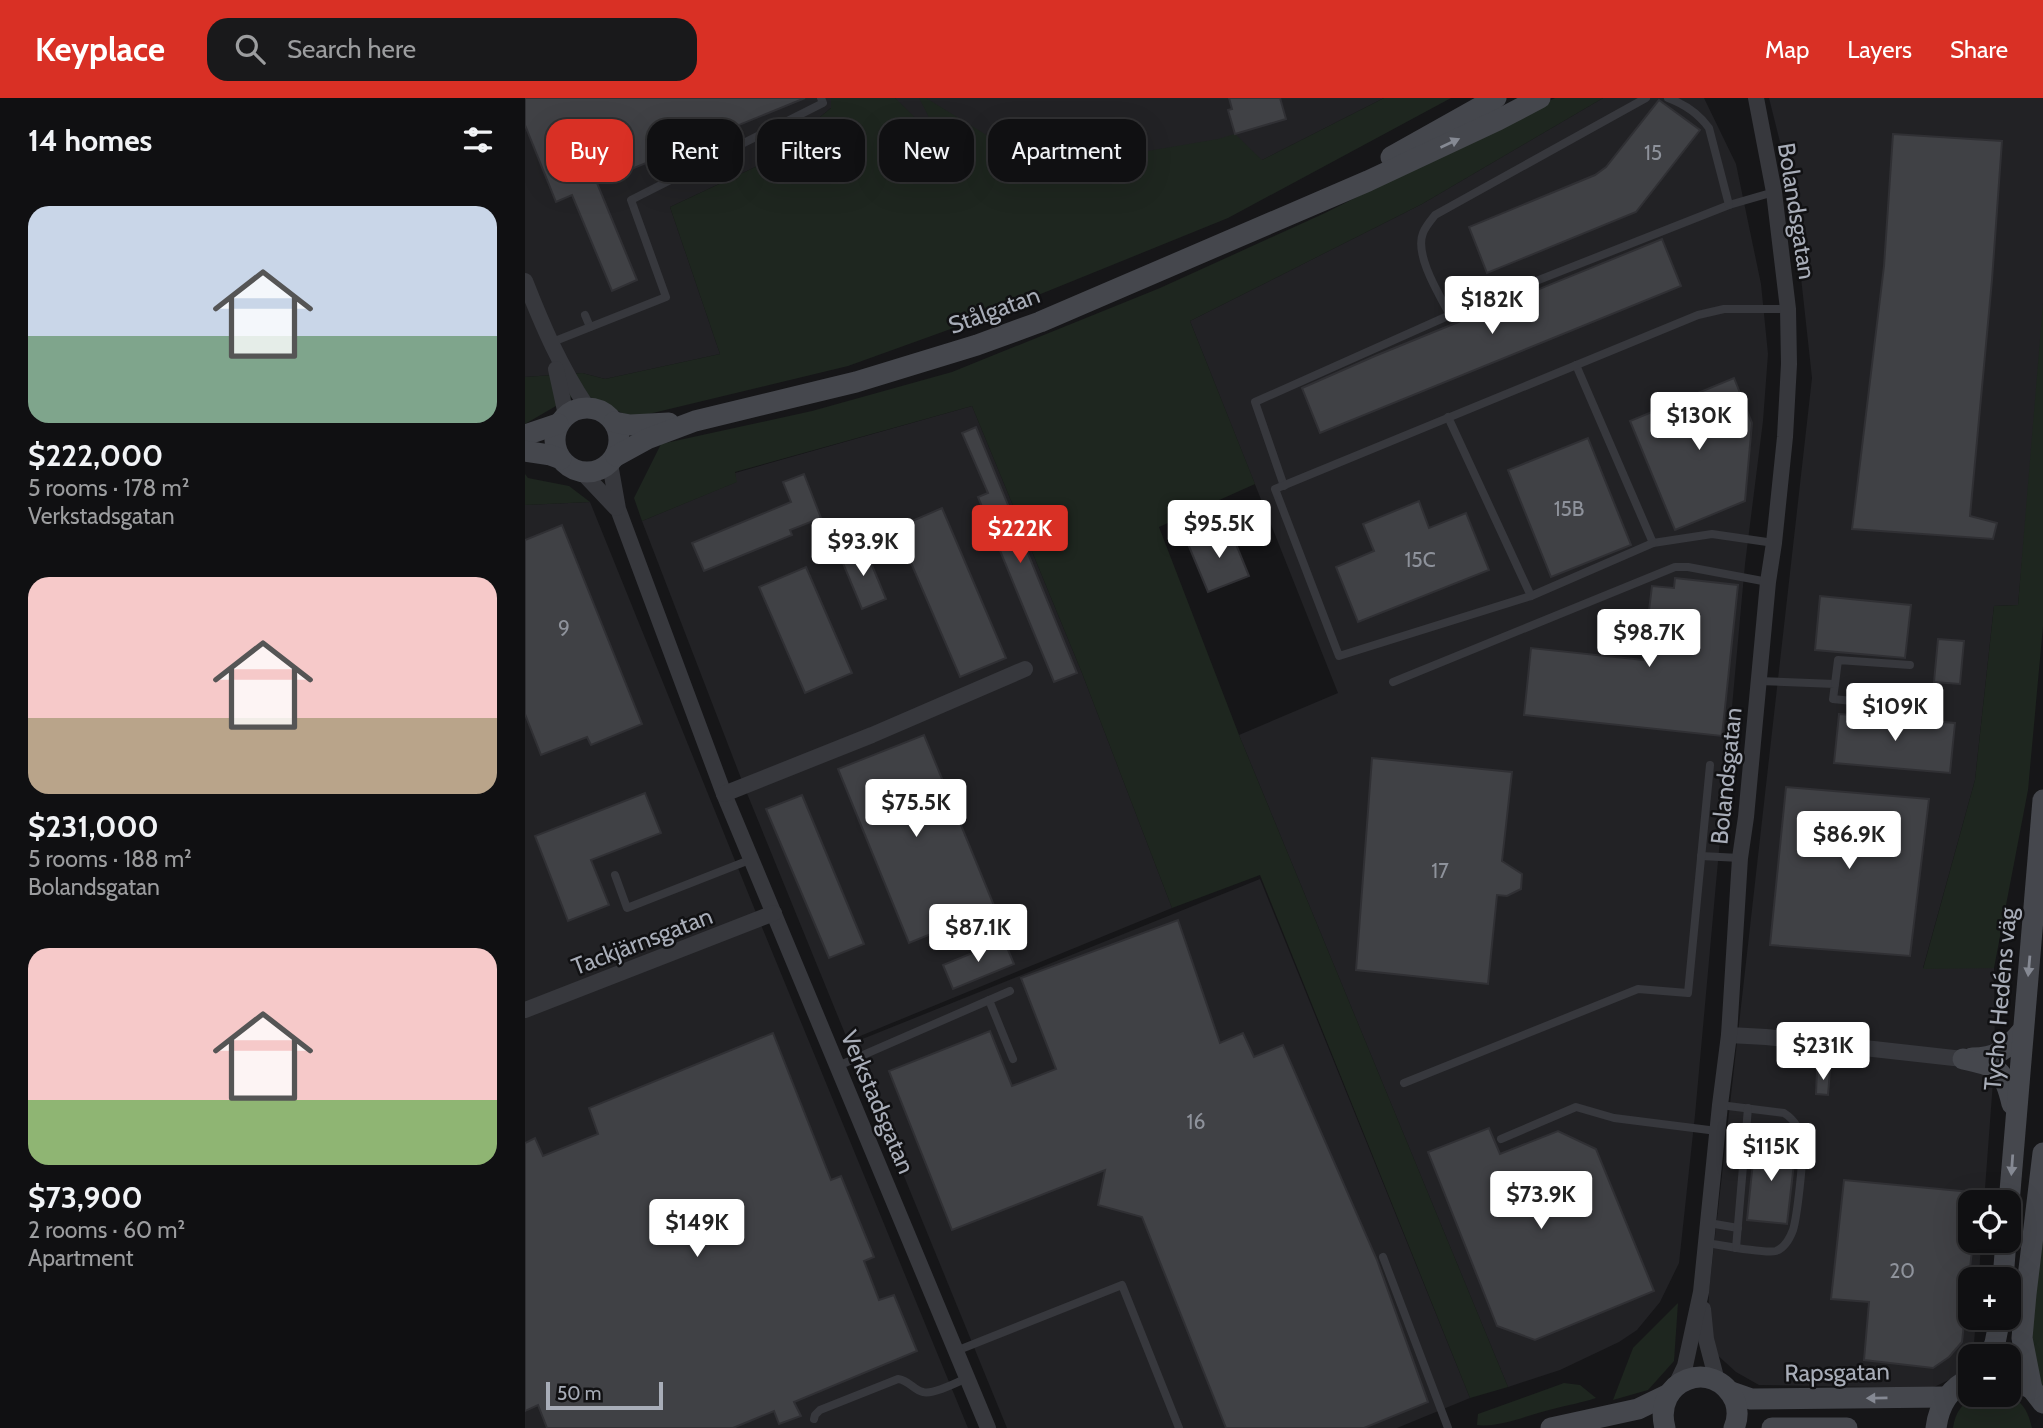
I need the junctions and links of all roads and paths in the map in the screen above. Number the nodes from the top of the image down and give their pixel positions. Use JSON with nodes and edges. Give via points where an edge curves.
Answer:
{"nodes":[{"id":1,"x":821,"y":98,"type":"edge"},
{"id":2,"x":1496,"y":98,"type":"edge"},
{"id":3,"x":1540,"y":98,"type":"edge"},
{"id":4,"x":1646,"y":98,"type":"edge"},
{"id":5,"x":1668,"y":98,"type":"edge"},
{"id":6,"x":1755,"y":101,"type":"edge"},
{"id":7,"x":1774,"y":192,"type":"junction"},
{"id":8,"x":1729,"y":205,"type":"junction"},
{"id":9,"x":1299,"y":210,"type":"junction"},
{"id":10,"x":525,"y":281,"type":"edge"},
{"id":11,"x":1788,"y":309,"type":"junction"},
{"id":12,"x":585,"y":315,"type":"dead end"},
{"id":13,"x":1450,"y":315,"type":"junction"},
{"id":14,"x":590,"y":327,"type":"junction"},
{"id":15,"x":550,"y":343,"type":"junction"},
{"id":16,"x":1576,"y":365,"type":"junction"},
{"id":17,"x":587,"y":407,"type":"junction"},
{"id":18,"x":1448,"y":417,"type":"junction"},
{"id":19,"x":562,"y":420,"type":"junction"},
{"id":20,"x":695,"y":421,"type":"junction"},
{"id":21,"x":614,"y":422,"type":"junction"},
{"id":22,"x":525,"y":435,"type":"edge"},
{"id":23,"x":525,"y":451,"type":"edge"},
{"id":24,"x":561,"y":459,"type":"junction"},
{"id":25,"x":613,"y":460,"type":"junction"},
{"id":26,"x":582,"y":472,"type":"junction"},
{"id":27,"x":1284,"y":486,"type":"junction"},
{"id":28,"x":618,"y":509,"type":"junction"},
{"id":29,"x":1653,"y":543,"type":"junction"},
{"id":30,"x":1774,"y":543,"type":"junction"},
{"id":31,"x":1768,"y":582,"type":"junction"},
{"id":32,"x":1531,"y":596,"type":"junction"},
{"id":33,"x":1909,"y":665,"type":"dead end"},
{"id":34,"x":1025,"y":669,"type":"dead end"},
{"id":35,"x":1759,"y":681,"type":"junction"},
{"id":36,"x":1393,"y":682,"type":"dead end"},
{"id":37,"x":1835,"y":684,"type":"junction"},
{"id":38,"x":1911,"y":708,"type":"dead end"},
{"id":39,"x":1710,"y":765,"type":"dead end"},
{"id":40,"x":724,"y":794,"type":"junction"},
{"id":41,"x":2043,"y":800,"type":"edge"},
{"id":42,"x":1701,"y":856,"type":"junction"},
{"id":43,"x":1740,"y":858,"type":"junction"},
{"id":44,"x":751,"y":859,"type":"junction"},
{"id":45,"x":615,"y":875,"type":"dead end"},
{"id":46,"x":774,"y":913,"type":"junction"},
{"id":47,"x":1010,"y":991,"type":"dead end"},
{"id":48,"x":989,"y":1000,"type":"junction"},
{"id":49,"x":525,"y":1010,"type":"edge"},
{"id":50,"x":2024,"y":1030,"type":"junction"},
{"id":51,"x":1729,"y":1035,"type":"junction"},
{"id":52,"x":1013,"y":1059,"type":"dead end"},
{"id":53,"x":1963,"y":1059,"type":"junction"},
{"id":54,"x":838,"y":1066,"type":"junction"},
{"id":55,"x":1404,"y":1083,"type":"dead end"},
{"id":56,"x":1720,"y":1105,"type":"junction"},
{"id":57,"x":1748,"y":1108,"type":"junction"},
{"id":58,"x":2016,"y":1118,"type":"junction"},
{"id":59,"x":1718,"y":1131,"type":"junction"},
{"id":60,"x":1501,"y":1139,"type":"dead end"},
{"id":61,"x":2043,"y":1153,"type":"edge"},
{"id":62,"x":2010,"y":1190,"type":"edge"},
{"id":63,"x":1709,"y":1223,"type":"junction"},
{"id":64,"x":1738,"y":1227,"type":"junction"},
{"id":65,"x":1707,"y":1243,"type":"junction"},
{"id":66,"x":1736,"y":1248,"type":"junction"},
{"id":67,"x":1383,"y":1257,"type":"dead end"},
{"id":68,"x":1701,"y":1292,"type":"junction"},
{"id":69,"x":956,"y":1351,"type":"junction"},
{"id":70,"x":967,"y":1378,"type":"junction"},
{"id":71,"x":2021,"y":1385,"type":"edge"},
{"id":72,"x":1724,"y":1386,"type":"junction"},
{"id":73,"x":1958,"y":1386,"type":"edge"},
{"id":74,"x":1672,"y":1390,"type":"junction"},
{"id":75,"x":2037,"y":1396,"type":"edge"},
{"id":76,"x":1946,"y":1398,"type":"junction"},
{"id":77,"x":814,"y":1419,"type":"dead end"},
{"id":78,"x":988,"y":1428,"type":"edge"},
{"id":79,"x":1179,"y":1428,"type":"edge"},
{"id":80,"x":1448,"y":1428,"type":"edge"},
{"id":81,"x":1551,"y":1428,"type":"edge"},
{"id":82,"x":1665,"y":1428,"type":"edge"},
{"id":83,"x":1734,"y":1428,"type":"edge"},
{"id":84,"x":1772,"y":1428,"type":"edge"},
{"id":85,"x":1847,"y":1428,"type":"edge"},
{"id":86,"x":1936,"y":1428,"type":"edge"}],
"edges":[{"from":1,"to":14,"type":"lane","via":[[823,103],[631,200],[666,297]]},
{"from":2,"to":9,"type":"main road","name":"Stålgatan"},
{"from":9,"to":3,"type":"main road","name":"Stålgatan","one_way":true},
{"from":4,"to":13,"type":"lane","via":[[1435,215],[1422,234],[1421,251]]},
{"from":5,"to":8,"type":"lane","via":[[1702,118],[1709,128]]},
{"from":6,"to":7,"type":"street","name":"Bolandsgatan"},
{"from":7,"to":8,"type":"lane"},
{"from":7,"to":11,"type":"street","name":"Bolandsgatan"},
{"from":8,"to":13,"type":"lane"},
{"from":9,"to":20,"type":"main road","name":"Stålgatan","via":[[977,345],[856,382]]},
{"from":10,"to":15,"type":"street"},
{"from":11,"to":16,"type":"lane","via":[[1724,309],[1698,315]]},
{"from":11,"to":30,"type":"street","name":"Bolandsgatan","via":[[1785,437]]},
{"from":12,"to":14,"type":"lane"},
{"from":13,"to":27,"type":"lane","via":[[1255,401]]},
{"from":14,"to":15,"type":"lane"},
{"from":15,"to":17,"type":"street"},
{"from":15,"to":19,"type":"street","via":[[560,384]]},
{"from":16,"to":18,"type":"lane"},
{"from":16,"to":29,"type":"lane"},
{"from":17,"to":19,"type":"main road"},
{"from":17,"to":21,"type":"main road","via":[[599,409]]},
{"from":18,"to":27,"type":"lane"},
{"from":18,"to":32,"type":"lane"},
{"from":19,"to":22,"type":"main road"},
{"from":19,"to":24,"type":"main road","via":[[555,435]]},
{"from":20,"to":21,"type":"main road","name":"Stålgatan"},
{"from":20,"to":25,"type":"main road","name":"Stålgatan","via":[[647,439]]},
{"from":21,"to":25,"type":"main road","via":[[620,436]]},
{"from":23,"to":24,"type":"main road"},
{"from":24,"to":26,"type":"main road"},
{"from":25,"to":26,"type":"main road","via":[[601,470]]},
{"from":25,"to":28,"type":"street","name":"Verkstadsgatan"},
{"from":26,"to":28,"type":"street","name":"Verkstadsgatan"},
{"from":27,"to":32,"type":"lane","via":[[1275,489],[1339,656]]},
{"from":28,"to":40,"type":"street","name":"Verkstadsgatan"},
{"from":29,"to":30,"type":"lane","via":[[1711,534]]},
{"from":29,"to":32,"type":"lane"},
{"from":30,"to":31,"type":"street","name":"Bolandsgatan"},
{"from":31,"to":35,"type":"street","name":"Bolandsgatan"},
{"from":31,"to":36,"type":"lane","via":[[1675,567]]},
{"from":33,"to":37,"type":"lane","via":[[1838,660]]},
{"from":34,"to":40,"type":"street"},
{"from":35,"to":37,"type":"lane"},
{"from":35,"to":43,"type":"street","name":"Bolandsgatan"},
{"from":37,"to":38,"type":"lane","via":[[1833,699]]},
{"from":39,"to":42,"type":"lane"},
{"from":40,"to":44,"type":"street","name":"Verkstadsgatan"},
{"from":41,"to":50,"type":"main road","name":"Tycho Hedéns väg","one_way":true},
{"from":42,"to":43,"type":"lane"},
{"from":42,"to":55,"type":"lane","via":[[1688,993],[1639,989]]},
{"from":43,"to":51,"type":"street","name":"Bolandsgatan"},
{"from":44,"to":45,"type":"lane","via":[[627,908]]},
{"from":44,"to":46,"type":"street","name":"Verkstadsgatan"},
{"from":46,"to":49,"type":"street","name":"Tackjärnsgatan"},
{"from":46,"to":54,"type":"street","name":"Verkstadsgatan"},
{"from":47,"to":48,"type":"lane"},
{"from":48,"to":52,"type":"lane"},
{"from":48,"to":54,"type":"lane"},
{"from":50,"to":53,"type":"main road","via":[[1995,1055]]},
{"from":50,"to":58,"type":"main road","name":"Tycho Hedéns väg"},
{"from":51,"to":53,"type":"street"},
{"from":51,"to":56,"type":"street","name":"Bolandsgatan"},
{"from":53,"to":58,"type":"main road","via":[[1985,1063],[2000,1073]]},
{"from":54,"to":69,"type":"street","name":"Verkstadsgatan"},
{"from":56,"to":57,"type":"lane"},
{"from":56,"to":59,"type":"street","name":"Bolandsgatan"},
{"from":57,"to":64,"type":"lane"},
{"from":57,"to":66,"type":"lane","via":[[1784,1112],[1797,1127],[1803,1146],[1789,1238],[1775,1252]]},
{"from":58,"to":62,"type":"main road","name":"Tycho Hedéns väg","one_way":true},
{"from":59,"to":60,"type":"lane","via":[[1614,1118],[1576,1107]]},
{"from":59,"to":63,"type":"street","name":"Bolandsgatan"},
{"from":61,"to":75,"type":"main road","via":[[2022,1338]]},
{"from":63,"to":64,"type":"lane"},
{"from":63,"to":65,"type":"street","name":"Bolandsgatan"},
{"from":64,"to":66,"type":"lane"},
{"from":65,"to":66,"type":"lane"},
{"from":65,"to":68,"type":"street","name":"Bolandsgatan"},
{"from":67,"to":80,"type":"lane"},
{"from":68,"to":72,"type":"street","name":"Bolandsgatan","via":[[1706,1339]]},
{"from":68,"to":74,"type":"street","name":"Bolandsgatan","via":[[1685,1366]]},
{"from":69,"to":70,"type":"street","name":"Verkstadsgatan"},
{"from":69,"to":79,"type":"lane","via":[[1122,1285]]},
{"from":70,"to":77,"type":"lane","via":[[931,1392],[898,1379],[820,1410]]},
{"from":70,"to":78,"type":"street","name":"Verkstadsgatan"},
{"from":71,"to":75,"type":"main road"},
{"from":72,"to":74,"type":"main road","name":"Rapsgatan","via":[[1700,1377],[1687,1379]]},
{"from":76,"to":72,"type":"main road","name":"Rapsgatan","one_way":true,"via":[[1751,1399]]},
{"from":72,"to":83,"type":"main road","via":[[1737,1406]]},
{"from":73,"to":76,"type":"main road"},
{"from":74,"to":81,"type":"main road","via":[[1639,1409]]},
{"from":74,"to":82,"type":"main road","via":[[1663,1410]]},
{"from":76,"to":86,"type":"main road"},
{"from":84,"to":85,"type":"main road"}]}
